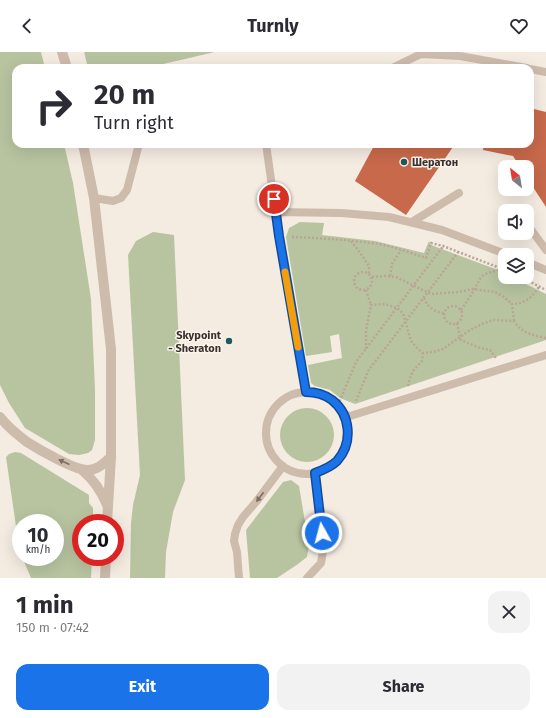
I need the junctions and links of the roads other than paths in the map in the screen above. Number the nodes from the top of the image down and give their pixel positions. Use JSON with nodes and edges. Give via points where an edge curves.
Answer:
{"nodes":[{"id":1,"x":62,"y":52,"type":"edge"},
{"id":2,"x":65,"y":64,"type":"edge"},
{"id":3,"x":400,"y":64,"type":"edge"},
{"id":4,"x":505,"y":64,"type":"edge"},
{"id":5,"x":534,"y":70,"type":"edge"},
{"id":6,"x":546,"y":72,"type":"edge"},
{"id":7,"x":85,"y":148,"type":"edge"},
{"id":8,"x":138,"y":148,"type":"edge"},
{"id":9,"x":267,"y":148,"type":"edge"},
{"id":10,"x":459,"y":193,"type":"dead end"},
{"id":11,"x":94,"y":198,"type":"junction"},
{"id":12,"x":276,"y":212,"type":"junction"},
{"id":13,"x":412,"y":222,"type":"junction"},
{"id":14,"x":534,"y":234,"type":"edge"},
{"id":15,"x":546,"y":250,"type":"edge"},
{"id":16,"x":498,"y":251,"type":"edge"},
{"id":17,"x":534,"y":265,"type":"edge"},
{"id":18,"x":546,"y":270,"type":"edge"},
{"id":19,"x":546,"y":356,"type":"edge"},
{"id":20,"x":306,"y":392,"type":"junction"},
{"id":21,"x":347,"y":416,"type":"junction"},
{"id":22,"x":0,"y":417,"type":"edge"},
{"id":23,"x":111,"y":457,"type":"junction"},
{"id":24,"x":283,"y":466,"type":"junction"},
{"id":25,"x":82,"y":470,"type":"junction"},
{"id":26,"x":315,"y":473,"type":"junction"},
{"id":27,"x":108,"y":507,"type":"junction"},
{"id":28,"x":108,"y":514,"type":"edge"},
{"id":29,"x":240,"y":578,"type":"edge"},
{"id":30,"x":307,"y":578,"type":"edge"}],
"edges":[{"from":1,"to":2,"type":"street"},
{"from":3,"to":4,"type":"lane","via":[[421,54],[460,56]]},
{"from":5,"to":6,"type":"lane"},
{"from":7,"to":11,"type":"street"},
{"from":8,"to":11,"type":"lane","via":[[127,190],[121,198],[113,201]]},
{"from":9,"to":12,"type":"lane"},
{"from":10,"to":13,"type":"lane"},
{"from":11,"to":23,"type":"street","via":[[111,349]]},
{"from":12,"to":13,"type":"lane","via":[[341,213],[389,217]]},
{"from":12,"to":20,"type":"lane"},
{"from":13,"to":16,"type":"lane","via":[[442,230]]},
{"from":14,"to":15,"type":"lane"},
{"from":17,"to":18,"type":"lane"},
{"from":19,"to":21,"type":"lane"},
{"from":20,"to":21,"type":"lane","via":[[315,392],[331,399]]},
{"from":20,"to":24,"type":"lane","via":[[293,394],[282,400],[273,409],[268,420],[268,446]]},
{"from":21,"to":26,"type":"lane","via":[[348,439],[344,451],[327,468]]},
{"from":25,"to":22,"type":"street","one_way":true,"via":[[26,441]]},
{"from":23,"to":25,"type":"street","via":[[100,468]]},
{"from":23,"to":27,"type":"street"},
{"from":24,"to":26,"type":"lane","via":[[304,474]]},
{"from":24,"to":29,"type":"lane","one_way":true,"via":[[238,525],[234,541]]},
{"from":25,"to":27,"type":"street","via":[[97,485]]},
{"from":26,"to":30,"type":"lane","via":[[322,551],[321,563]]},
{"from":27,"to":28,"type":"street"}]}
